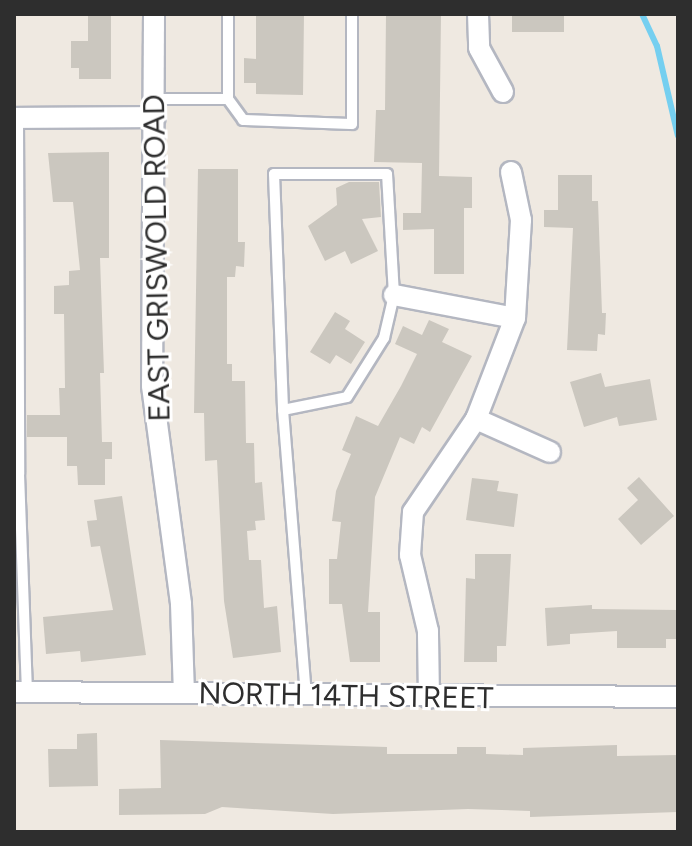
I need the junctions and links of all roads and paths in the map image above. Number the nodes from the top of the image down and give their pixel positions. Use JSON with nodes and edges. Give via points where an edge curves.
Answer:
{"nodes":[{"id":1,"x":154,"y":14,"type":"edge"},
{"id":2,"x":228,"y":14,"type":"edge"},
{"id":3,"x":352,"y":14,"type":"edge"},
{"id":4,"x":478,"y":14,"type":"edge"},
{"id":5,"x":503,"y":92,"type":"dead end"},
{"id":6,"x":228,"y":99,"type":"junction"},
{"id":7,"x":155,"y":108,"type":"junction"},
{"id":8,"x":16,"y":118,"type":"edge"},
{"id":9,"x":511,"y":172,"type":"dead end"},
{"id":10,"x":394,"y":295,"type":"junction"},
{"id":11,"x":515,"y":318,"type":"junction"},
{"id":12,"x":283,"y":410,"type":"junction"},
{"id":13,"x":476,"y":419,"type":"junction"},
{"id":14,"x":550,"y":452,"type":"dead end"},
{"id":15,"x":21,"y":692,"type":"edge"},
{"id":16,"x":184,"y":693,"type":"junction"},
{"id":17,"x":306,"y":696,"type":"junction"},
{"id":18,"x":678,"y":697,"type":"edge"},
{"id":19,"x":429,"y":698,"type":"junction"}],
"edges":[{"from":1,"to":7,"type":"street","name":"EAST GRISWOLD ROAD"},
{"from":2,"to":6,"type":"lane"},
{"from":3,"to":6,"type":"lane","via":[[352,124],[243,120]]},
{"from":4,"to":5,"type":"street","via":[[479,48]]},
{"from":6,"to":7,"type":"lane"},
{"from":7,"to":8,"type":"street"},
{"from":7,"to":16,"type":"street","name":"EAST GRISWOLD ROAD","via":[[152,386],[181,604]]},
{"from":8,"to":15,"type":"lane"},
{"from":9,"to":11,"type":"street","via":[[521,220]]},
{"from":10,"to":11,"type":"street"},
{"from":10,"to":12,"type":"lane","via":[[384,338],[347,397]]},
{"from":10,"to":12,"type":"lane","via":[[387,174],[274,174]]},
{"from":11,"to":13,"type":"street"},
{"from":12,"to":17,"type":"lane"},
{"from":13,"to":14,"type":"street"},
{"from":13,"to":19,"type":"street","via":[[413,512],[410,555],[428,631]]},
{"from":15,"to":16,"type":"street","name":"NORTH 14TH STREET"},
{"from":16,"to":17,"type":"street","name":"NORTH 14TH STREET"},
{"from":17,"to":19,"type":"street","name":"NORTH 14TH STREET"},
{"from":18,"to":19,"type":"street","name":"NORTH 14TH STREET"}]}
